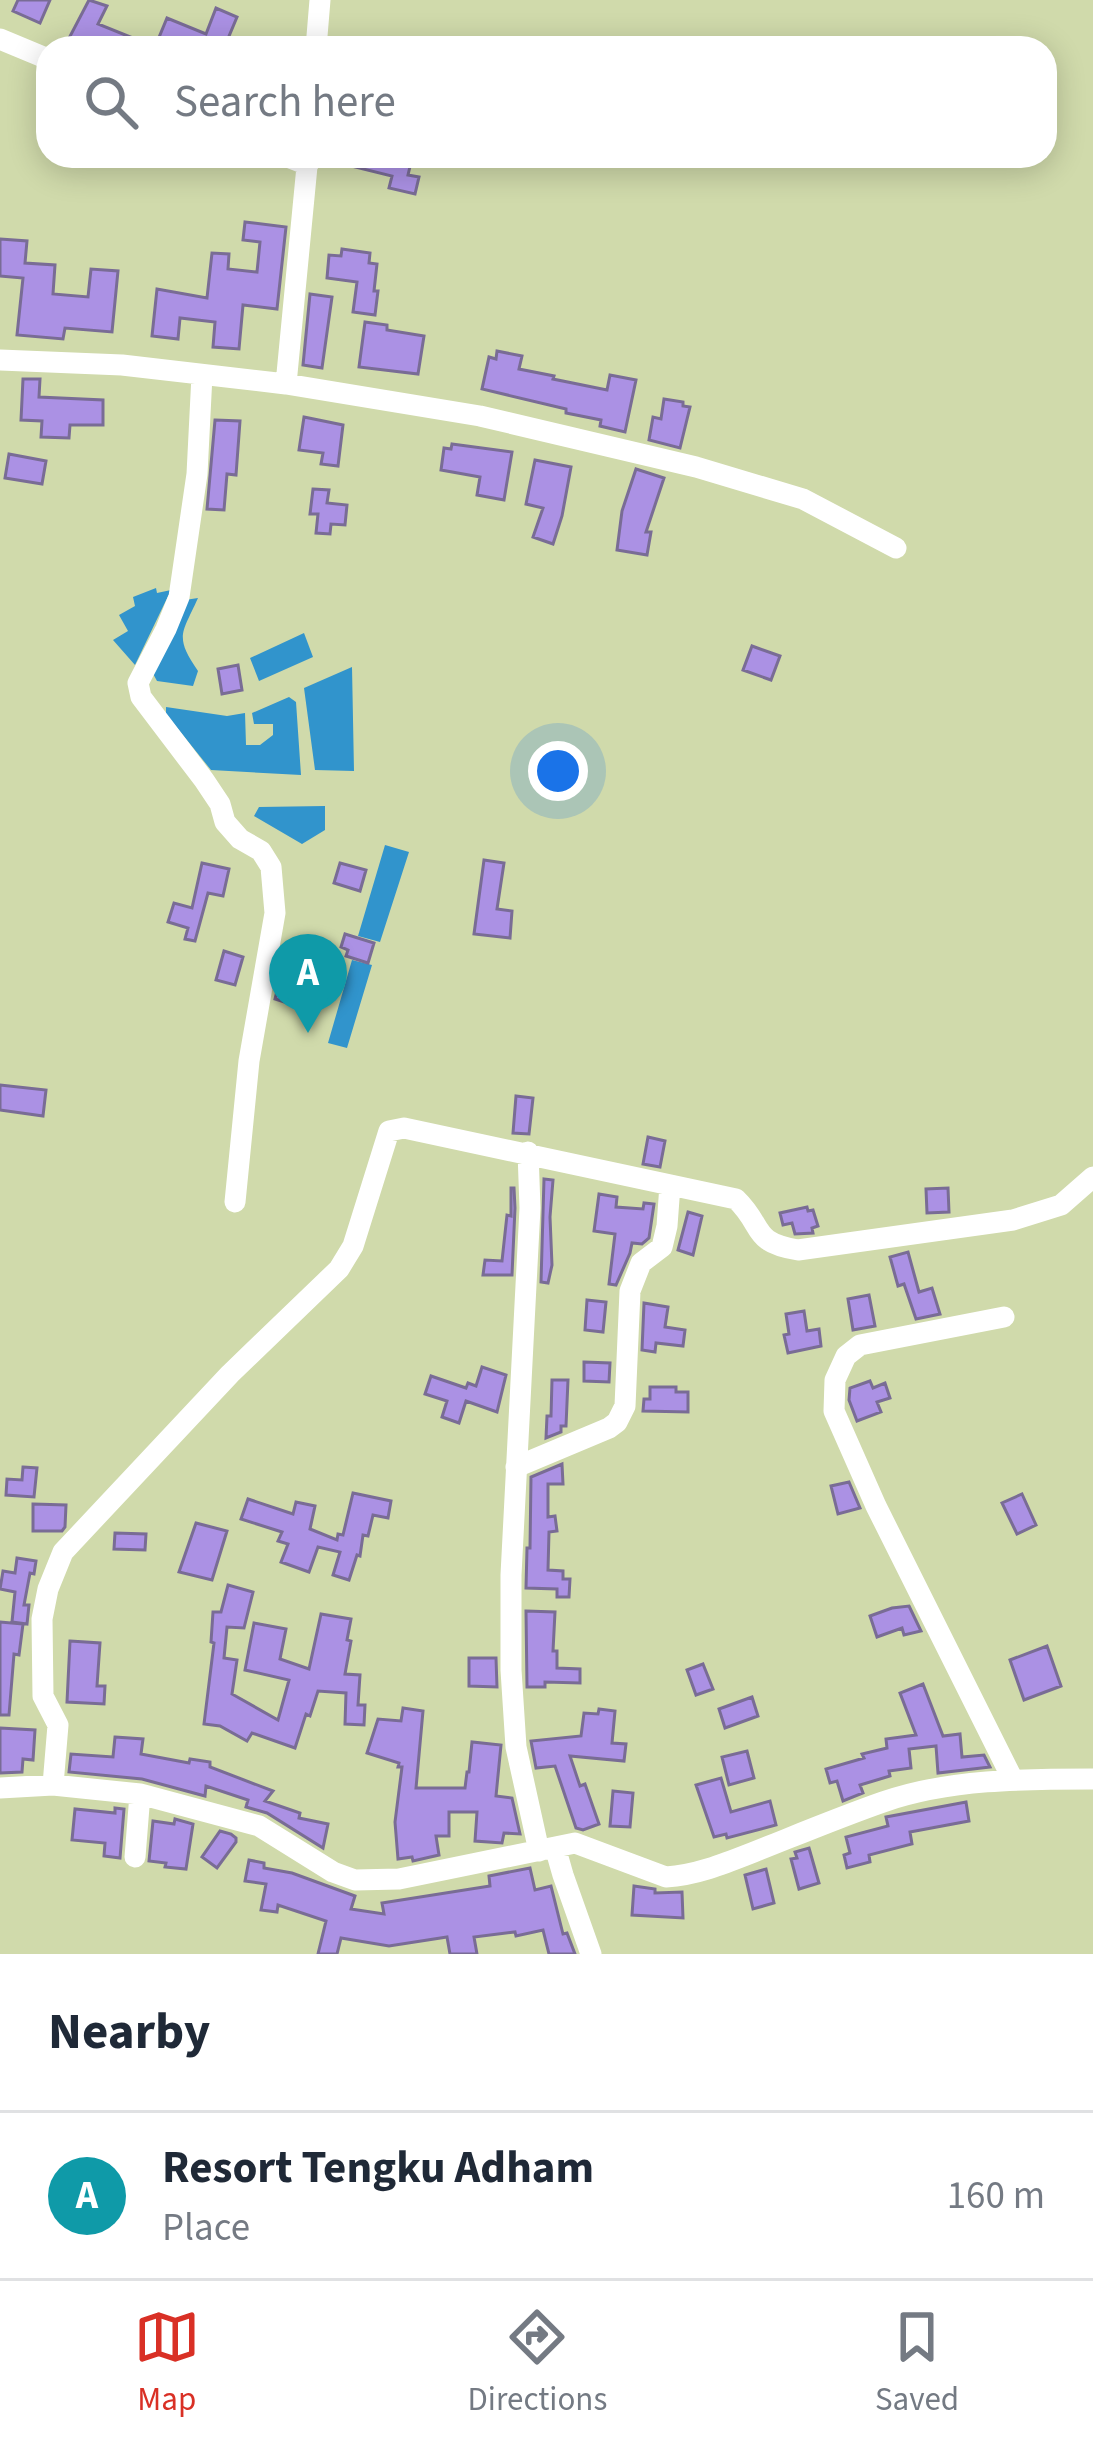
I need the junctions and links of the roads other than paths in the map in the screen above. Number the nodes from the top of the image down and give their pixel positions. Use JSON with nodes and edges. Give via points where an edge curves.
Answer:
{"nodes":[{"id":1,"x":320,"y":0,"type":"edge"},
{"id":2,"x":317,"y":36,"type":"edge"},
{"id":3,"x":0,"y":40,"type":"edge"},
{"id":4,"x":36,"y":54,"type":"edge"},
{"id":5,"x":307,"y":168,"type":"edge"},
{"id":6,"x":0,"y":360,"type":"edge"},
{"id":7,"x":202,"y":375,"type":"junction"},
{"id":8,"x":286,"y":384,"type":"junction"},
{"id":9,"x":896,"y":548,"type":"dead end"},
{"id":10,"x":528,"y":1152,"type":"junction"},
{"id":11,"x":1093,"y":1177,"type":"edge"},
{"id":12,"x":670,"y":1185,"type":"junction"},
{"id":13,"x":235,"y":1202,"type":"dead end"},
{"id":14,"x":1004,"y":1317,"type":"dead end"},
{"id":15,"x":516,"y":1467,"type":"junction"},
{"id":16,"x":1093,"y":1778,"type":"edge"},
{"id":17,"x":1013,"y":1780,"type":"junction"},
{"id":18,"x":53,"y":1785,"type":"junction"},
{"id":19,"x":0,"y":1788,"type":"edge"},
{"id":20,"x":140,"y":1795,"type":"junction"},
{"id":21,"x":547,"y":1849,"type":"junction"},
{"id":22,"x":135,"y":1857,"type":"dead end"},
{"id":23,"x":591,"y":1954,"type":"edge"}],
"edges":[{"from":1,"to":2,"type":"street"},
{"from":3,"to":4,"type":"street"},
{"from":5,"to":8,"type":"street"},
{"from":6,"to":7,"type":"street"},
{"from":7,"to":8,"type":"street"},
{"from":7,"to":13,"type":"street","via":[[178,597],[138,682],[226,821],[271,867],[274,913]]},
{"from":8,"to":9,"type":"street","via":[[480,416],[696,467],[803,499]]},
{"from":10,"to":12,"type":"street"},
{"from":10,"to":15,"type":"street"},
{"from":10,"to":18,"type":"street","via":[[389,1131],[339,1269],[63,1552],[42,1619],[44,1696],[58,1725]]},
{"from":11,"to":12,"type":"street","via":[[1061,1205],[1013,1220],[798,1250],[765,1240],[736,1199]]},
{"from":12,"to":15,"type":"street","via":[[662,1247],[641,1264],[630,1291],[622,1414],[609,1428]]},
{"from":14,"to":17,"type":"street","via":[[860,1345],[835,1380],[834,1411]]},
{"from":15,"to":21,"type":"street","via":[[516,1747]]},
{"from":16,"to":17,"type":"street"},
{"from":17,"to":21,"type":"street","via":[[887,1801],[681,1876],[588,1845]]},
{"from":18,"to":19,"type":"street"},
{"from":18,"to":20,"type":"street"},
{"from":20,"to":21,"type":"street","via":[[259,1826],[355,1880],[399,1879]]},
{"from":20,"to":22,"type":"street"},
{"from":21,"to":23,"type":"street"}]}
